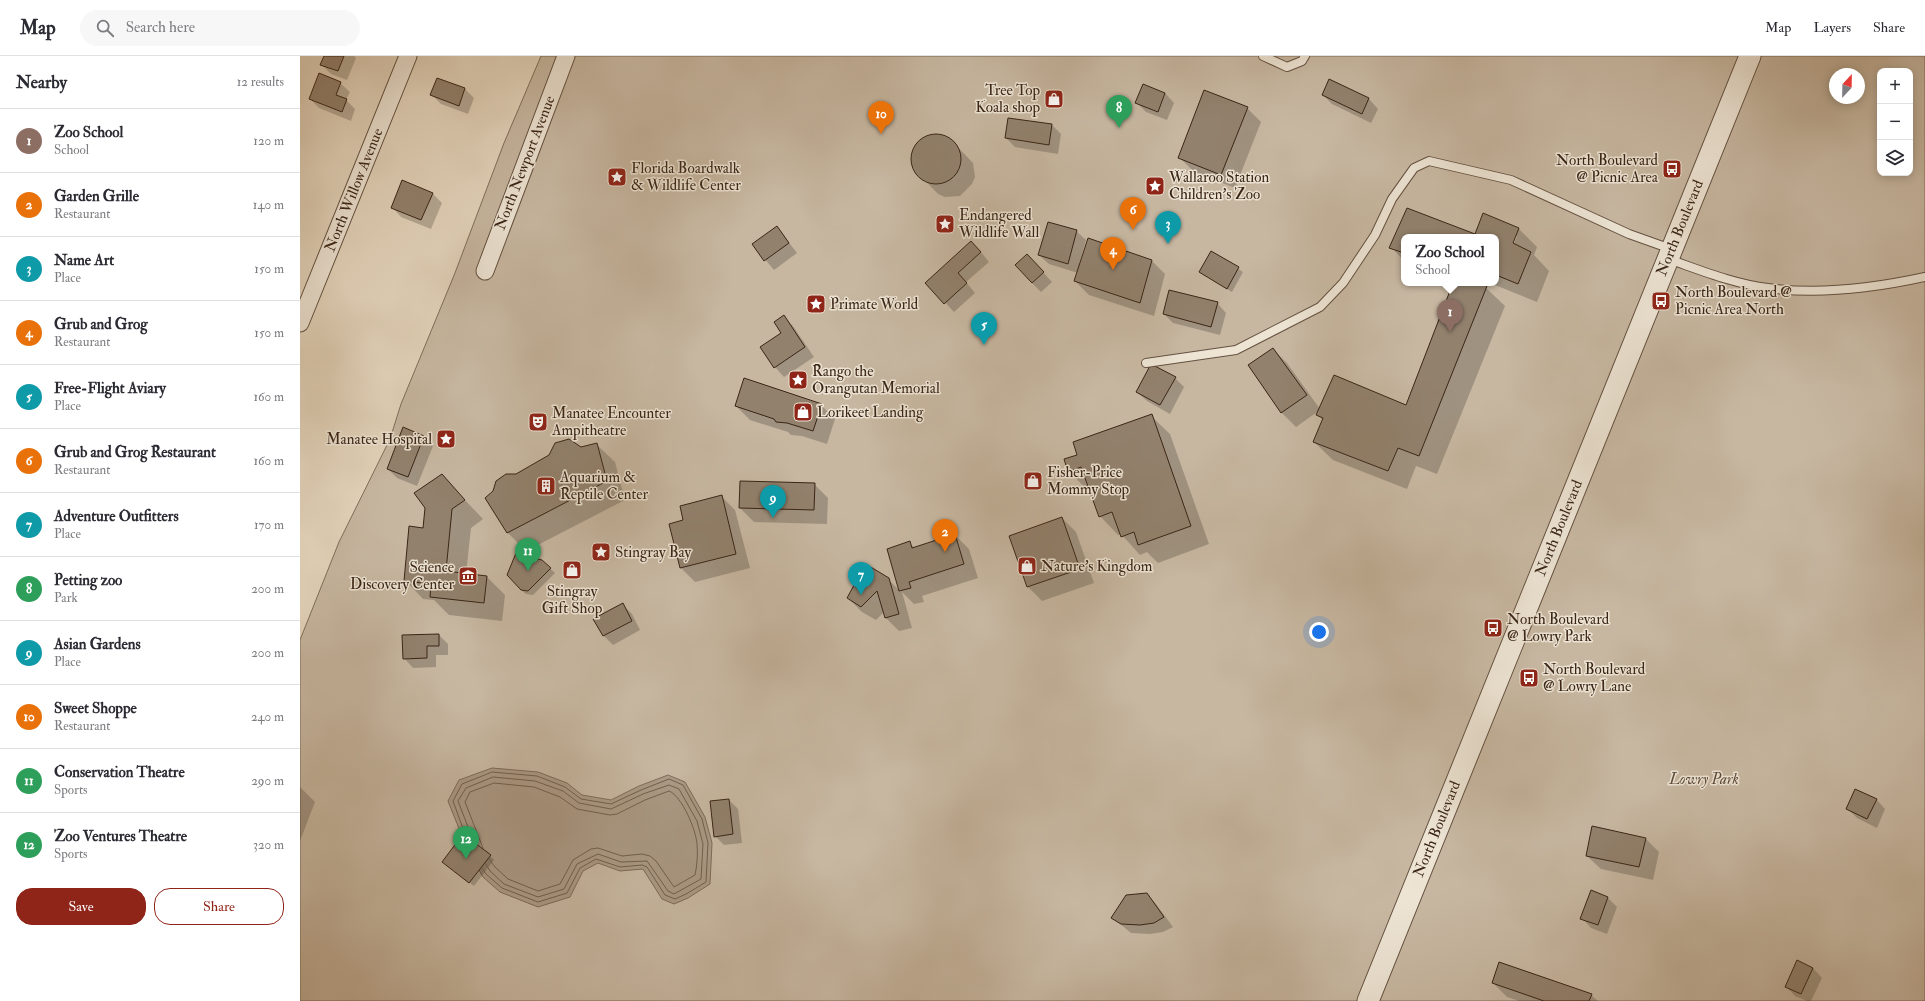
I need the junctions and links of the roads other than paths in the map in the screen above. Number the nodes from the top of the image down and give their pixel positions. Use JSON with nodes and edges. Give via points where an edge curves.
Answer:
{"nodes":[{"id":1,"x":408,"y":56,"type":"edge"},
{"id":2,"x":566,"y":56,"type":"edge"},
{"id":3,"x":1263,"y":56,"type":"edge"},
{"id":4,"x":1305,"y":56,"type":"edge"},
{"id":5,"x":1750,"y":56,"type":"edge"},
{"id":6,"x":1670,"y":254,"type":"junction"},
{"id":7,"x":485,"y":271,"type":"dead end"},
{"id":8,"x":1925,"y":277,"type":"edge"},
{"id":9,"x":300,"y":323,"type":"edge"},
{"id":10,"x":1146,"y":362,"type":"dead end"},
{"id":11,"x":1368,"y":1001,"type":"edge"}],
"edges":[{"from":1,"to":9,"type":"street","name":"North Willow Avenue"},
{"from":2,"to":7,"type":"street","name":"North Newport Avenue"},
{"from":3,"to":4,"type":"lane","via":[[1287,67],[1302,61]]},
{"from":5,"to":6,"type":"street","name":"North Boulevard"},
{"from":6,"to":8,"type":"lane","via":[[1727,279],[1767,288],[1815,291],[1892,284]]},
{"from":6,"to":10,"type":"lane","via":[[1511,180],[1429,161],[1414,168],[1392,199],[1376,235],[1343,283],[1320,307],[1236,350]]},
{"from":6,"to":11,"type":"street","name":"North Boulevard"}]}
